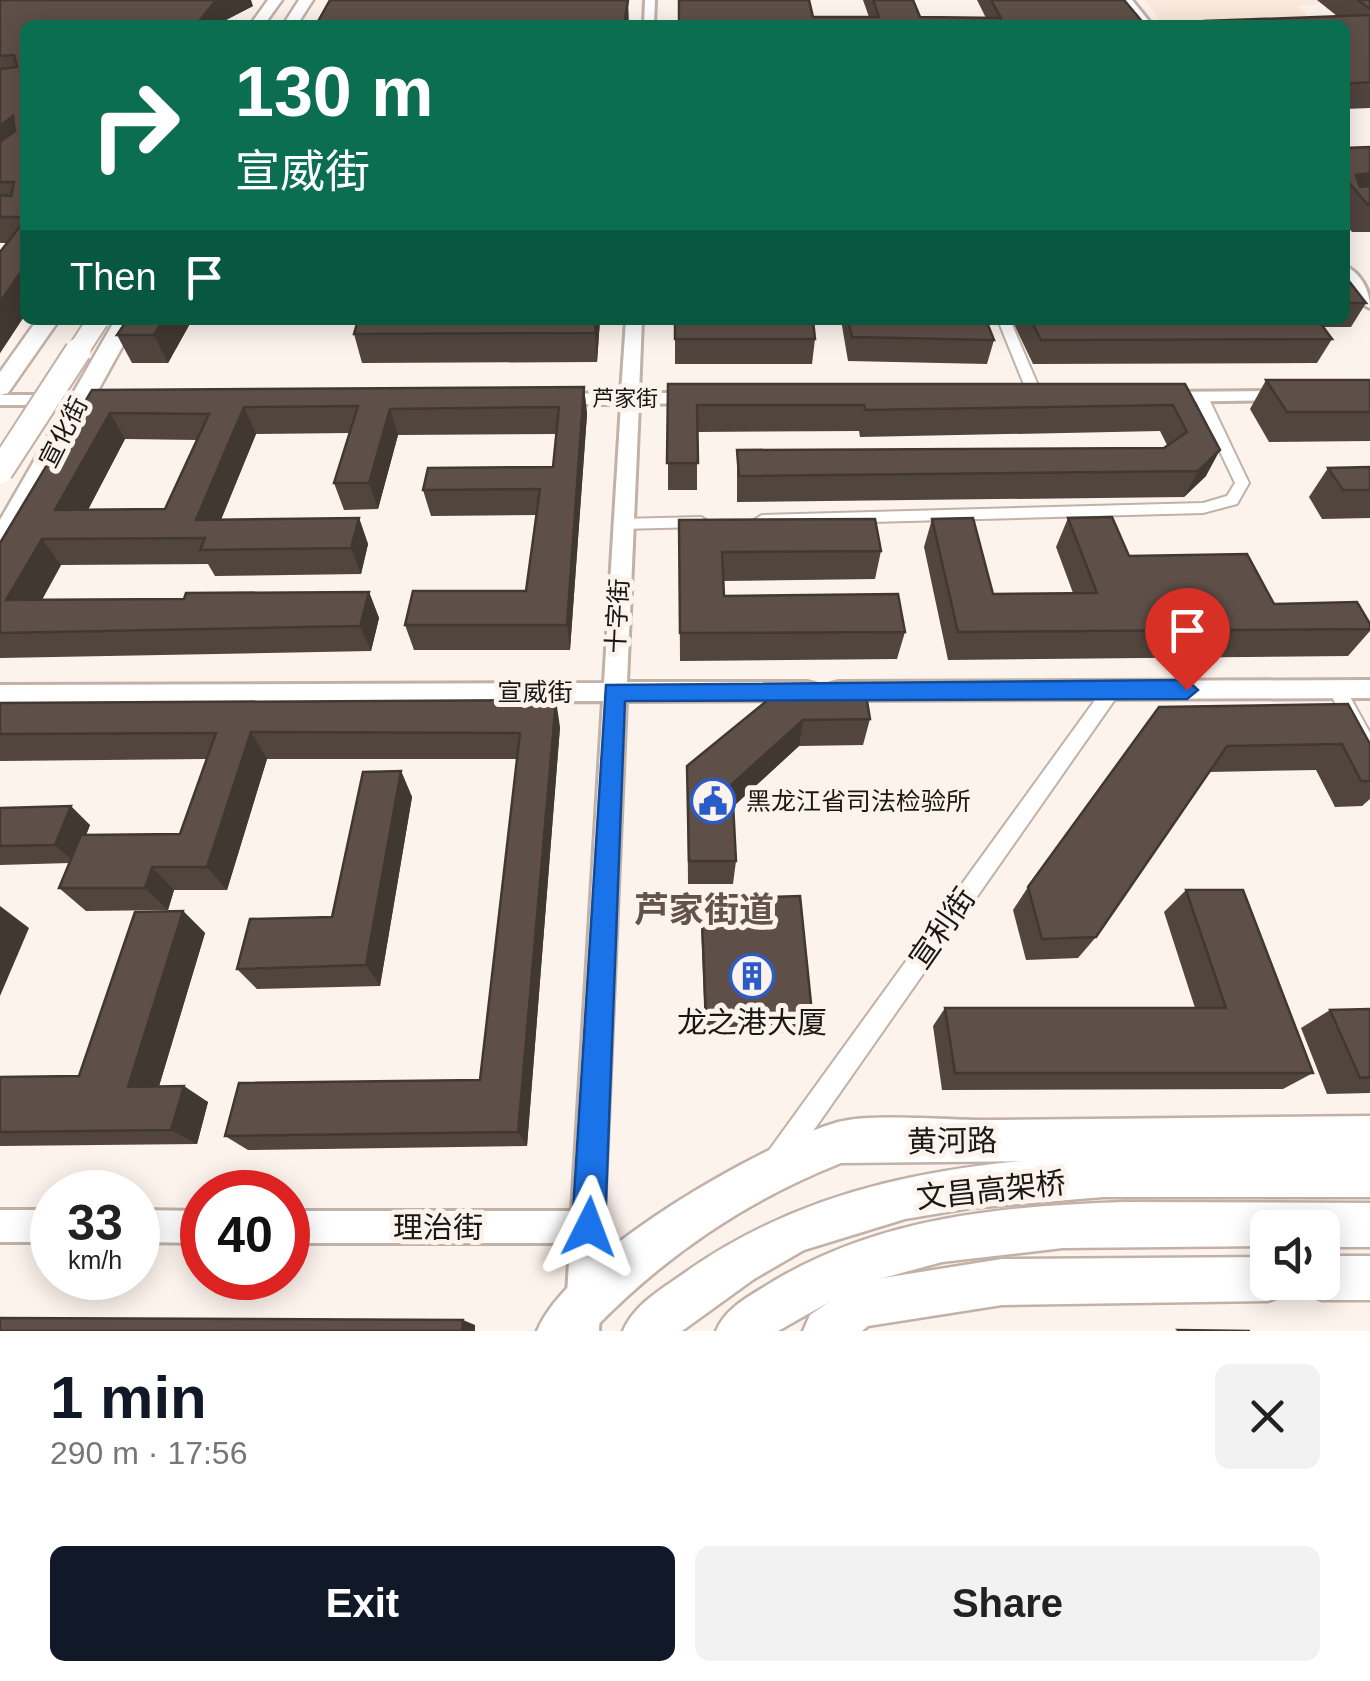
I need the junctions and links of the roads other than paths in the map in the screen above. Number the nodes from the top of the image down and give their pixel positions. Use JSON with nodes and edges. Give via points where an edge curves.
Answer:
{"nodes":[{"id":1,"x":1126,"y":0,"type":"edge"},
{"id":2,"x":1143,"y":20,"type":"edge"},
{"id":3,"x":1350,"y":277,"type":"edge"},
{"id":4,"x":1367,"y":298,"type":"edge"},
{"id":5,"x":44,"y":325,"type":"edge"},
{"id":6,"x":75,"y":325,"type":"edge"},
{"id":7,"x":95,"y":325,"type":"edge"},
{"id":8,"x":123,"y":325,"type":"edge"},
{"id":9,"x":634,"y":325,"type":"edge"},
{"id":10,"x":1006,"y":325,"type":"edge"},
{"id":11,"x":0,"y":388,"type":"edge"},
{"id":12,"x":1314,"y":396,"type":"edge"},
{"id":13,"x":1036,"y":397,"type":"edge"},
{"id":14,"x":1146,"y":397,"type":"edge"},
{"id":15,"x":1201,"y":397,"type":"junction"},
{"id":16,"x":629,"y":398,"type":"junction"},
{"id":17,"x":707,"y":398,"type":"edge"},
{"id":18,"x":531,"y":399,"type":"edge"},
{"id":19,"x":0,"y":400,"type":"edge"},
{"id":20,"x":78,"y":400,"type":"junction"},
{"id":21,"x":118,"y":400,"type":"edge"},
{"id":22,"x":0,"y":436,"type":"edge"},
{"id":23,"x":0,"y":471,"type":"edge"},
{"id":24,"x":0,"y":510,"type":"edge"},
{"id":25,"x":718,"y":521,"type":"edge"},
{"id":26,"x":738,"y":521,"type":"edge"},
{"id":27,"x":622,"y":524,"type":"junction"},
{"id":28,"x":0,"y":543,"type":"edge"},
{"id":29,"x":1337,"y":689,"type":"junction"},
{"id":30,"x":1370,"y":689,"type":"edge"},
{"id":31,"x":1112,"y":690,"type":"junction"},
{"id":32,"x":614,"y":692,"type":"junction"},
{"id":33,"x":0,"y":694,"type":"edge"},
{"id":34,"x":1370,"y":751,"type":"edge"},
{"id":35,"x":1370,"y":1137,"type":"edge"},
{"id":36,"x":773,"y":1167,"type":"junction"},
{"id":37,"x":1370,"y":1176,"type":"edge"},
{"id":38,"x":1370,"y":1225,"type":"edge"},
{"id":39,"x":0,"y":1226,"type":"edge"},
{"id":40,"x":30,"y":1226,"type":"edge"},
{"id":41,"x":310,"y":1226,"type":"edge"},
{"id":42,"x":589,"y":1227,"type":"junction"},
{"id":43,"x":1340,"y":1278,"type":"edge"},
{"id":44,"x":1370,"y":1278,"type":"edge"},
{"id":45,"x":1250,"y":1279,"type":"edge"},
{"id":46,"x":576,"y":1322,"type":"edge"},
{"id":47,"x":646,"y":1331,"type":"edge"},
{"id":48,"x":739,"y":1331,"type":"edge"},
{"id":49,"x":826,"y":1331,"type":"edge"}],
"edges":[{"from":1,"to":2,"type":"street"},
{"from":3,"to":4,"type":"street"},
{"from":5,"to":11,"type":"main road"},
{"from":6,"to":22,"type":"main road"},
{"from":7,"to":23,"type":"main road","bridge":true},
{"from":8,"to":20,"type":"main road","name":"宣化街"},
{"from":9,"to":16,"type":"street","name":"十字街"},
{"from":10,"to":13,"type":"street"},
{"from":12,"to":15,"type":"street"},
{"from":14,"to":15,"type":"street"},
{"from":15,"to":26,"type":"street","via":[[1242,483],[1232,500],[1203,508]]},
{"from":16,"to":17,"type":"street","name":"芦家街"},
{"from":16,"to":18,"type":"street","name":"芦家街"},
{"from":16,"to":27,"type":"street","name":"十字街"},
{"from":19,"to":20,"type":"street"},
{"from":20,"to":21,"type":"street"},
{"from":20,"to":24,"type":"main road"},
{"from":20,"to":28,"type":"main road","name":"宣化街"},
{"from":25,"to":27,"type":"street"},
{"from":27,"to":32,"type":"street","name":"十字街"},
{"from":29,"to":30,"type":"street","name":"宣威街"},
{"from":29,"to":31,"type":"street","name":"宣威街"},
{"from":29,"to":34,"type":"street"},
{"from":31,"to":32,"type":"street","name":"宣威街"},
{"from":31,"to":36,"type":"street","name":"宣利街"},
{"from":32,"to":33,"type":"street","name":"宣威街"},
{"from":32,"to":42,"type":"street","name":"十字街"},
{"from":35,"to":36,"type":"main road","name":"黄河路","via":[[841,1142]]},
{"from":36,"to":46,"type":"main road","name":"黄河路","via":[[658,1237]]},
{"from":37,"to":47,"type":"main road","name":"文昌高架桥","via":[[1072,1180],[917,1196],[838,1215],[758,1252]]},
{"from":38,"to":48,"type":"main road","name":"文昌高架桥","via":[[983,1234],[886,1253],[820,1280]]},
{"from":39,"to":40,"type":"street"},
{"from":41,"to":42,"type":"street","name":"理治街"},
{"from":42,"to":46,"type":"street","name":"十字街"},
{"from":43,"to":44,"type":"main road"},
{"from":45,"to":49,"type":"main road","via":[[1002,1282],[858,1305]]}]}
